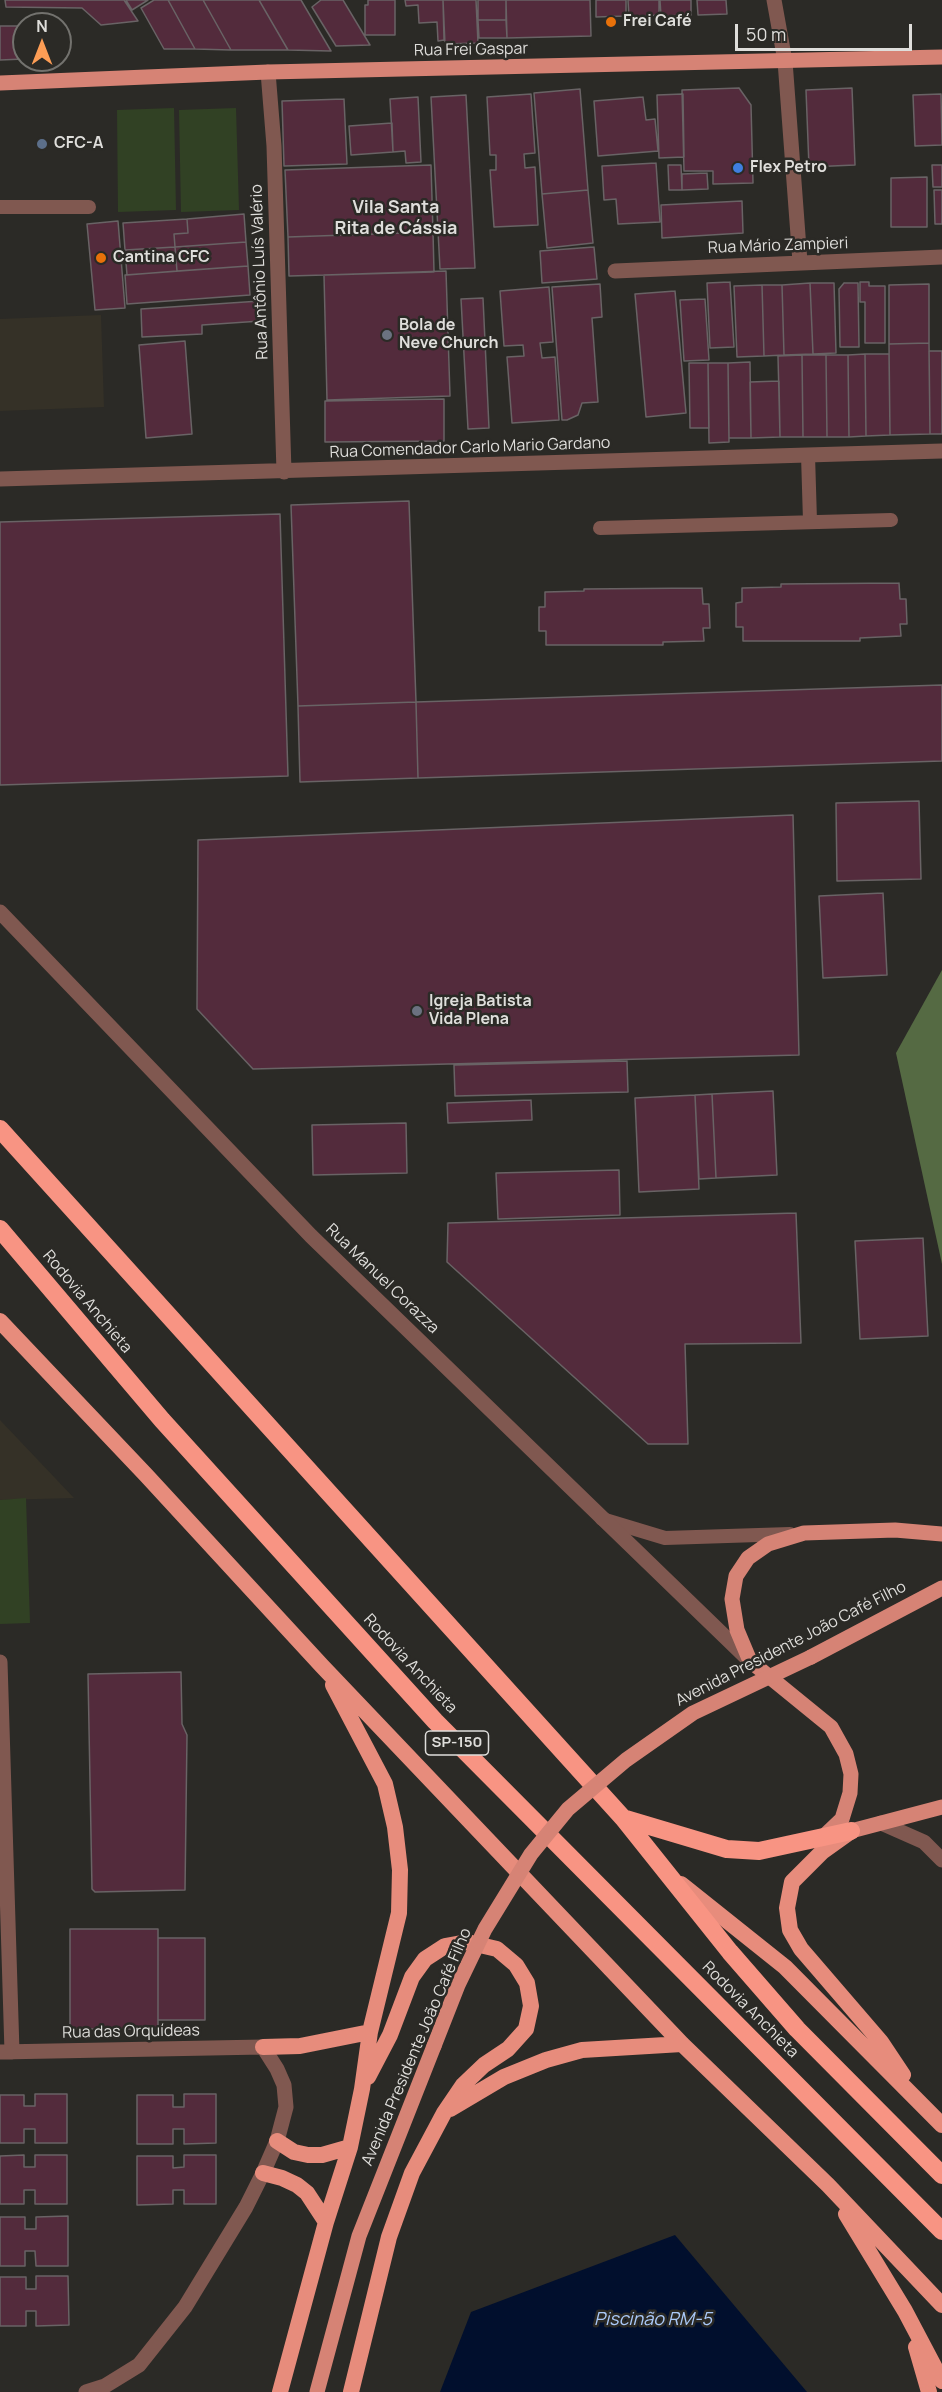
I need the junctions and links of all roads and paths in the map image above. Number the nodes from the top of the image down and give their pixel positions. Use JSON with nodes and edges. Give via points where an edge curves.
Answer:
{"nodes":[{"id":1,"x":774,"y":0,"type":"edge"},
{"id":2,"x":942,"y":57,"type":"edge"},
{"id":3,"x":785,"y":61,"type":"junction"},
{"id":4,"x":268,"y":72,"type":"junction"},
{"id":5,"x":0,"y":83,"type":"edge"},
{"id":6,"x":0,"y":207,"type":"edge"},
{"id":7,"x":89,"y":207,"type":"dead end"},
{"id":8,"x":942,"y":257,"type":"edge"},
{"id":9,"x":800,"y":262,"type":"junction"},
{"id":10,"x":615,"y":271,"type":"dead end"},
{"id":11,"x":942,"y":451,"type":"edge"},
{"id":12,"x":808,"y":455,"type":"junction"},
{"id":13,"x":284,"y":472,"type":"junction"},
{"id":14,"x":0,"y":479,"type":"edge"},
{"id":15,"x":891,"y":520,"type":"dead end"},
{"id":16,"x":810,"y":521,"type":"junction"},
{"id":17,"x":600,"y":528,"type":"dead end"},
{"id":18,"x":0,"y":912,"type":"edge"},
{"id":19,"x":0,"y":1129,"type":"edge"},
{"id":20,"x":0,"y":1229,"type":"edge"},
{"id":21,"x":0,"y":1321,"type":"edge"},
{"id":22,"x":602,"y":1519,"type":"junction"},
{"id":23,"x":804,"y":1533,"type":"junction"},
{"id":24,"x":942,"y":1534,"type":"edge"},
{"id":25,"x":942,"y":1588,"type":"edge"},
{"id":26,"x":750,"y":1661,"type":"junction"},
{"id":27,"x":1,"y":1666,"type":"edge"},
{"id":28,"x":322,"y":1666,"type":"junction"},
{"id":29,"x":942,"y":1807,"type":"edge"},
{"id":30,"x":622,"y":1818,"type":"junction"},
{"id":31,"x":881,"y":1824,"type":"junction"},
{"id":32,"x":851,"y":1831,"type":"junction"},
{"id":33,"x":822,"y":1838,"type":"junction"},
{"id":34,"x":942,"y":1860,"type":"edge"},
{"id":35,"x":665,"y":1871,"type":"junction"},
{"id":36,"x":3,"y":1895,"type":"edge"},
{"id":37,"x":370,"y":2032,"type":"junction"},
{"id":38,"x":682,"y":2044,"type":"junction"},
{"id":39,"x":263,"y":2048,"type":"junction"},
{"id":40,"x":6,"y":2052,"type":"edge"},
{"id":41,"x":362,"y":2089,"type":"junction"},
{"id":42,"x":927,"y":2110,"type":"junction"},
{"id":43,"x":444,"y":2113,"type":"junction"},
{"id":44,"x":942,"y":2125,"type":"edge"},
{"id":45,"x":277,"y":2141,"type":"junction"},
{"id":46,"x":350,"y":2147,"type":"junction"},
{"id":47,"x":263,"y":2173,"type":"junction"},
{"id":48,"x":942,"y":2175,"type":"edge"},
{"id":49,"x":828,"y":2185,"type":"junction"},
{"id":50,"x":326,"y":2222,"type":"junction"},
{"id":51,"x":942,"y":2231,"type":"edge"},
{"id":52,"x":942,"y":2305,"type":"edge"},
{"id":53,"x":905,"y":2311,"type":"junction"},
{"id":54,"x":942,"y":2381,"type":"edge"},
{"id":55,"x":86,"y":2392,"type":"edge"},
{"id":56,"x":280,"y":2392,"type":"edge"},
{"id":57,"x":317,"y":2392,"type":"edge"},
{"id":58,"x":351,"y":2392,"type":"edge"},
{"id":59,"x":929,"y":2392,"type":"edge"}],
"edges":[{"from":1,"to":3,"type":"street"},
{"from":2,"to":3,"type":"main road","name":"Rua Frei Gaspar"},
{"from":3,"to":4,"type":"main road","name":"Rua Frei Gaspar"},
{"from":3,"to":9,"type":"street"},
{"from":4,"to":5,"type":"main road","name":"Rua Frei Gaspar"},
{"from":4,"to":13,"type":"street","name":"Rua Antônio Luís Valério","via":[[274,146]]},
{"from":6,"to":7,"type":"lane"},
{"from":8,"to":9,"type":"street","name":"Rua Mário Zampieri"},
{"from":9,"to":10,"type":"street","name":"Rua Mário Zampieri"},
{"from":11,"to":12,"type":"street","name":"Rua Comendador Carlo Mario Gardano"},
{"from":12,"to":13,"type":"street","name":"Rua Comendador Carlo Mario Gardano"},
{"from":12,"to":16,"type":"lane"},
{"from":13,"to":14,"type":"street","name":"Rua Comendador Carlo Mario Gardano"},
{"from":15,"to":16,"type":"lane"},
{"from":16,"to":17,"type":"lane"},
{"from":18,"to":22,"type":"street","name":"Rua Manuel Corazza","via":[[311,1236]]},
{"from":19,"to":30,"type":"highway","name":"Rodovia Anchieta"},
{"from":20,"to":51,"type":"highway","name":"Rodovia Anchieta","number":"SP-150","via":[[162,1420],[435,1721]]},
{"from":21,"to":28,"type":"highway","number":"SP-150"},
{"from":22,"to":23,"type":"lane","via":[[665,1538]]},
{"from":22,"to":26,"type":"street","name":"Rua Manuel Corazza"},
{"from":23,"to":24,"type":"main road","via":[[895,1530]]},
{"from":23,"to":26,"type":"main road","via":[[768,1544],[748,1558],[736,1576],[732,1599],[737,1630]]},
{"from":25,"to":57,"type":"main road","name":"Avenida Presidente João Café Filho","bridge":true,"via":[[693,1713],[568,1809],[531,1854],[485,1929],[458,1985],[359,2236]]},
{"from":26,"to":33,"type":"main road","via":[[831,1727],[846,1754],[850,1793],[842,1819]]},
{"from":27,"to":36,"type":"street"},
{"from":28,"to":37,"type":"highway","via":[[385,1784],[395,1827],[399,1913]]},
{"from":28,"to":38,"type":"highway","number":"SP-150"},
{"from":29,"to":31,"type":"main road"},
{"from":30,"to":33,"type":"highway","via":[[727,1849],[759,1851]]},
{"from":30,"to":35,"type":"highway","name":"Rodovia Anchieta"},
{"from":31,"to":32,"type":"main road"},
{"from":31,"to":34,"type":"street","via":[[924,1842]]},
{"from":32,"to":33,"type":"highway"},
{"from":32,"to":42,"type":"highway","via":[[822,1852],[792,1882],[787,1908],[790,1930],[801,1949],[880,2042]]},
{"from":35,"to":42,"type":"highway","name":"Rodovia Anchieta","via":[[785,1967]]},
{"from":35,"to":48,"type":"highway","name":"Rodovia Anchieta","via":[[797,2029]]},
{"from":36,"to":40,"type":"street"},
{"from":37,"to":39,"type":"highway","via":[[300,2046]]},
{"from":37,"to":41,"type":"highway"},
{"from":38,"to":43,"type":"highway","via":[[582,2050],[546,2060],[504,2077]]},
{"from":38,"to":49,"type":"highway","number":"SP-150"},
{"from":39,"to":40,"type":"street","name":"Rua das Orquídeas"},
{"from":39,"to":45,"type":"street","via":[[284,2085],[286,2107]]},
{"from":41,"to":43,"type":"highway","via":[[390,2035],[412,1977],[425,1959],[445,1946],[467,1941],[497,1949],[516,1965],[527,1983],[531,2006],[526,2029],[463,2085]]},
{"from":41,"to":46,"type":"highway"},
{"from":42,"to":44,"type":"highway","name":"Rodovia Anchieta"},
{"from":43,"to":58,"type":"highway","via":[[412,2173],[389,2237]]},
{"from":45,"to":46,"type":"highway","via":[[294,2152],[308,2155]]},
{"from":45,"to":47,"type":"street"},
{"from":46,"to":50,"type":"highway"},
{"from":47,"to":50,"type":"highway","via":[[297,2185]]},
{"from":47,"to":55,"type":"street","via":[[191,2297],[159,2342],[138,2365],[105,2386]]},
{"from":49,"to":52,"type":"highway","number":"SP-150"},
{"from":49,"to":53,"type":"highway"},
{"from":50,"to":56,"type":"highway"},
{"from":53,"to":54,"type":"highway"},
{"from":53,"to":59,"type":"highway"}]}
